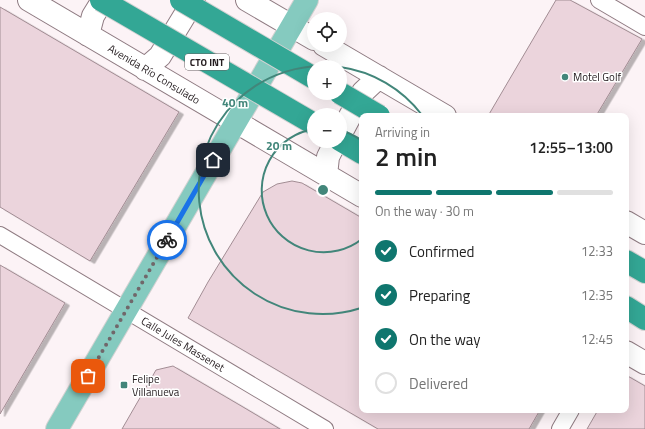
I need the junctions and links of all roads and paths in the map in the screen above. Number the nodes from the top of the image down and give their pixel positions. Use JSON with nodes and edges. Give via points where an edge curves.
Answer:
{"nodes":[{"id":1,"x":29,"y":0,"type":"edge"},
{"id":2,"x":102,"y":0,"type":"edge"},
{"id":3,"x":181,"y":0,"type":"edge"},
{"id":4,"x":194,"y":0,"type":"edge"},
{"id":5,"x":247,"y":0,"type":"edge"},
{"id":6,"x":307,"y":0,"type":"edge"},
{"id":7,"x":599,"y":0,"type":"edge"},
{"id":8,"x":292,"y":26,"type":"junction"},
{"id":9,"x":645,"y":28,"type":"edge"},
{"id":10,"x":88,"y":35,"type":"junction"},
{"id":11,"x":307,"y":35,"type":"edge"},
{"id":12,"x":336,"y":52,"type":"edge"},
{"id":13,"x":145,"y":69,"type":"junction"},
{"id":14,"x":307,"y":74,"type":"edge"},
{"id":15,"x":379,"y":77,"type":"junction"},
{"id":16,"x":347,"y":97,"type":"edge"},
{"id":17,"x":374,"y":113,"type":"edge"},
{"id":18,"x":440,"y":113,"type":"edge"},
{"id":19,"x":307,"y":120,"type":"edge"},
{"id":20,"x":235,"y":122,"type":"junction"},
{"id":21,"x":347,"y":122,"type":"edge"},
{"id":22,"x":347,"y":144,"type":"edge"},
{"id":23,"x":332,"y":148,"type":"edge"},
{"id":24,"x":359,"y":150,"type":"edge"},
{"id":25,"x":326,"y":175,"type":"junction"},
{"id":26,"x":359,"y":194,"type":"edge"},
{"id":27,"x":629,"y":224,"type":"edge"},
{"id":28,"x":645,"y":233,"type":"edge"},
{"id":29,"x":0,"y":236,"type":"edge"},
{"id":30,"x":629,"y":263,"type":"edge"},
{"id":31,"x":645,"y":272,"type":"edge"},
{"id":32,"x":629,"y":309,"type":"edge"},
{"id":33,"x":126,"y":310,"type":"junction"},
{"id":34,"x":645,"y":319,"type":"edge"},
{"id":35,"x":629,"y":354,"type":"edge"},
{"id":36,"x":645,"y":363,"type":"edge"},
{"id":37,"x":569,"y":413,"type":"edge"},
{"id":38,"x":57,"y":429,"type":"edge"},
{"id":39,"x":325,"y":429,"type":"edge"},
{"id":40,"x":560,"y":429,"type":"edge"}],
"edges":[{"from":1,"to":10,"type":"main road","name":"Avenida Río Consulado"},
{"from":2,"to":10,"type":"main road","via":[[93,16]]},
{"from":2,"to":19,"type":"highway","number":"CTO INT","bridge":true},
{"from":3,"to":14,"type":"highway","bridge":true},
{"from":4,"to":13,"type":"main road","via":[[160,56]]},
{"from":5,"to":8,"type":"main road"},
{"from":6,"to":8,"type":"main road"},
{"from":7,"to":9,"type":"street"},
{"from":8,"to":11,"type":"main road"},
{"from":8,"to":20,"type":"main road"},
{"from":10,"to":13,"type":"main road","name":"Avenida Río Consulado"},
{"from":12,"to":15,"type":"main road"},
{"from":13,"to":20,"type":"main road","name":"Avenida Río Consulado"},
{"from":15,"to":18,"type":"main road"},
{"from":15,"to":21,"type":"main road","via":[[364,92]]},
{"from":16,"to":17,"type":"highway","bridge":true},
{"from":20,"to":25,"type":"main road","name":"Avenida Río Consulado"},
{"from":20,"to":33,"type":"main road"},
{"from":22,"to":24,"type":"highway"},
{"from":23,"to":25,"type":"main road","via":[[328,157]]},
{"from":25,"to":26,"type":"main road","name":"Avenida Río Consulado"},
{"from":27,"to":28,"type":"main road"},
{"from":29,"to":33,"type":"street","name":"Calle Jules Massenet"},
{"from":30,"to":31,"type":"highway"},
{"from":32,"to":34,"type":"highway"},
{"from":33,"to":38,"type":"main road"},
{"from":33,"to":39,"type":"street","name":"Calle Jules Massenet"},
{"from":35,"to":36,"type":"main road"},
{"from":37,"to":40,"type":"street"}]}
